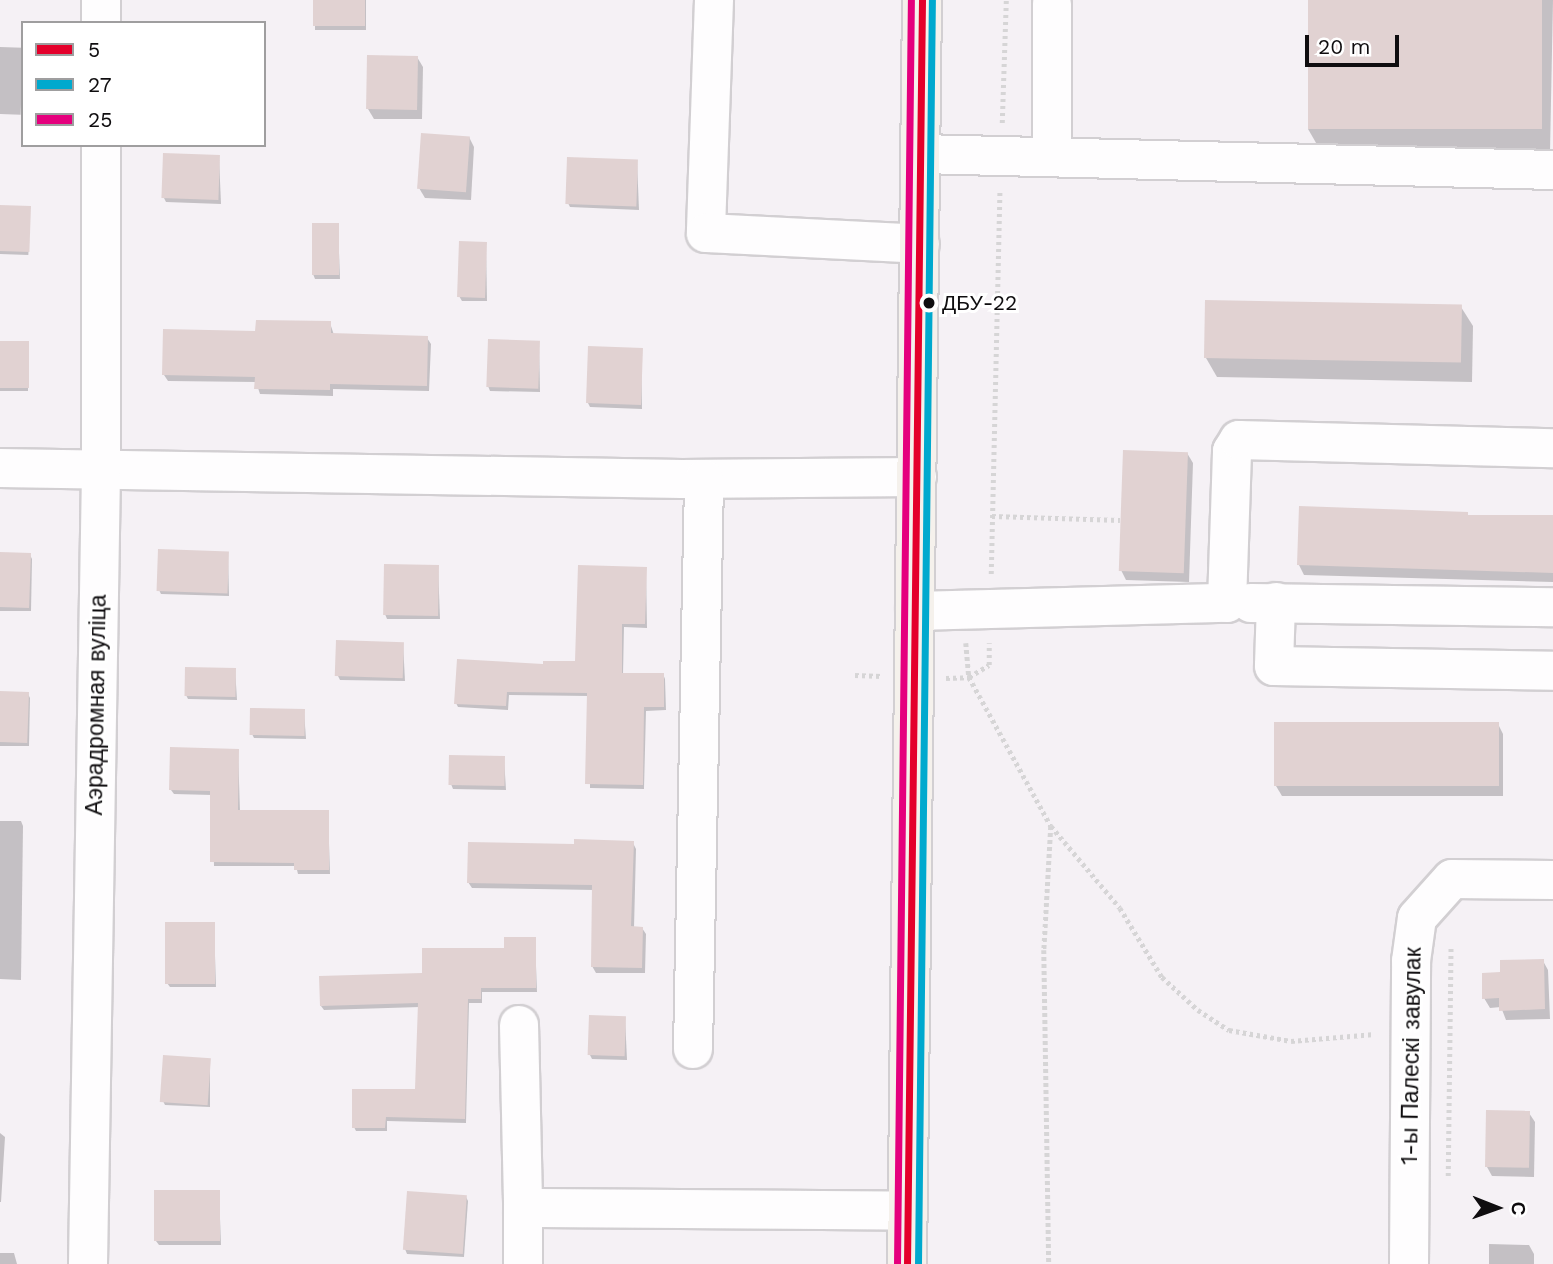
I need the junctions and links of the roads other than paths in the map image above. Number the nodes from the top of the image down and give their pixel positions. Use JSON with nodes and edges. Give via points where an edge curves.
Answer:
{"nodes":[{"id":1,"x":101,"y":0,"type":"edge"},
{"id":2,"x":715,"y":0,"type":"edge"},
{"id":3,"x":922,"y":0,"type":"edge"},
{"id":4,"x":1052,"y":4,"type":"dead end"},
{"id":5,"x":101,"y":21,"type":"edge"},
{"id":6,"x":101,"y":147,"type":"edge"},
{"id":7,"x":920,"y":154,"type":"junction"},
{"id":8,"x":1052,"y":157,"type":"junction"},
{"id":9,"x":1553,"y":170,"type":"edge"},
{"id":10,"x":919,"y":244,"type":"junction"},
{"id":11,"x":1553,"y":447,"type":"edge"},
{"id":12,"x":0,"y":468,"type":"edge"},
{"id":13,"x":101,"y":471,"type":"junction"},
{"id":14,"x":916,"y":477,"type":"junction"},
{"id":15,"x":704,"y":479,"type":"junction"},
{"id":16,"x":1227,"y":603,"type":"junction"},
{"id":17,"x":1276,"y":603,"type":"junction"},
{"id":18,"x":1553,"y":607,"type":"edge"},
{"id":19,"x":915,"y":611,"type":"junction"},
{"id":20,"x":1553,"y":671,"type":"edge"},
{"id":21,"x":1553,"y":880,"type":"edge"},
{"id":22,"x":520,"y":1025,"type":"dead end"},
{"id":23,"x":692,"y":1049,"type":"dead end"},
{"id":24,"x":523,"y":1208,"type":"junction"},
{"id":25,"x":907,"y":1211,"type":"junction"},
{"id":26,"x":88,"y":1264,"type":"edge"},
{"id":27,"x":523,"y":1264,"type":"edge"},
{"id":28,"x":907,"y":1264,"type":"edge"},
{"id":29,"x":1409,"y":1264,"type":"edge"}],
"edges":[{"from":1,"to":5,"type":"street"},
{"from":2,"to":10,"type":"street","via":[[706,233]]},
{"from":3,"to":7,"type":"main road"},
{"from":4,"to":8,"type":"street"},
{"from":6,"to":13,"type":"street","name":"Аэрадромная вуліца"},
{"from":7,"to":8,"type":"street"},
{"from":7,"to":10,"type":"main road"},
{"from":8,"to":9,"type":"street"},
{"from":10,"to":14,"type":"main road"},
{"from":11,"to":16,"type":"street","via":[[1239,440],[1232,452]]},
{"from":12,"to":13,"type":"street"},
{"from":13,"to":15,"type":"street"},
{"from":13,"to":26,"type":"street","name":"Аэрадромная вуліца"},
{"from":14,"to":15,"type":"street"},
{"from":14,"to":19,"type":"main road"},
{"from":15,"to":23,"type":"street"},
{"from":16,"to":17,"type":"street"},
{"from":16,"to":19,"type":"street"},
{"from":17,"to":18,"type":"street"},
{"from":17,"to":20,"type":"street","via":[[1274,666]]},
{"from":19,"to":25,"type":"main road"},
{"from":21,"to":29,"type":"street","name":"1-ы Палескі завулак","via":[[1452,879],[1418,918],[1412,961]]},
{"from":22,"to":24,"type":"street"},
{"from":24,"to":25,"type":"street"},
{"from":24,"to":27,"type":"street"},
{"from":25,"to":28,"type":"main road"}]}
